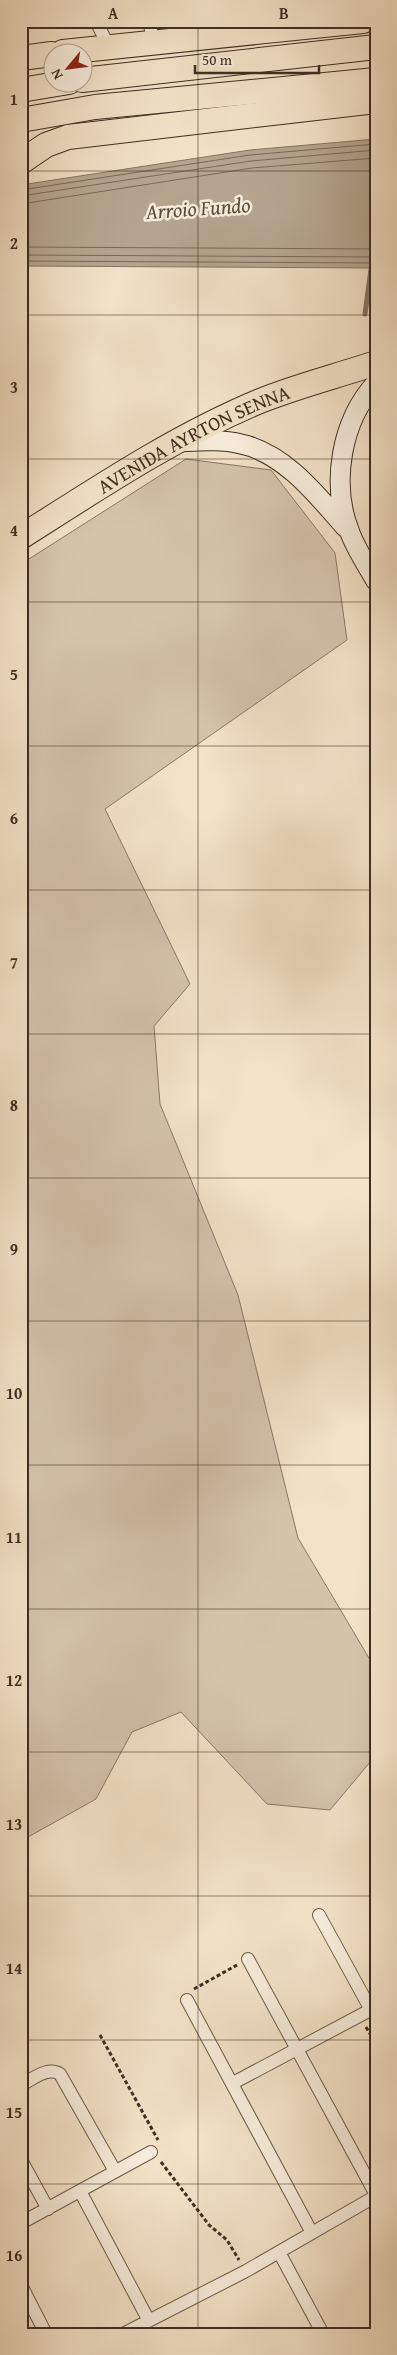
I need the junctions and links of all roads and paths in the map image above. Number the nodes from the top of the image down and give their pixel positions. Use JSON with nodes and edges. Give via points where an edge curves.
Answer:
{"nodes":[{"id":1,"x":96,"y":21,"type":"edge"},
{"id":2,"x":363,"y":21,"type":"edge"},
{"id":3,"x":152,"y":32,"type":"edge"},
{"id":4,"x":109,"y":47,"type":"junction"},
{"id":5,"x":376,"y":47,"type":"edge"},
{"id":6,"x":92,"y":49,"type":"edge"},
{"id":7,"x":42,"y":55,"type":"edge"},
{"id":8,"x":21,"y":58,"type":"edge"},
{"id":9,"x":92,"y":79,"type":"edge"},
{"id":10,"x":376,"y":80,"type":"edge"},
{"id":11,"x":42,"y":86,"type":"edge"},
{"id":12,"x":21,"y":90,"type":"edge"},
{"id":13,"x":376,"y":101,"type":"edge"},
{"id":14,"x":21,"y":120,"type":"edge"},
{"id":15,"x":21,"y":162,"type":"edge"},
{"id":16,"x":376,"y":364,"type":"edge"},
{"id":17,"x":376,"y":383,"type":"edge"},
{"id":18,"x":178,"y":442,"type":"junction"},
{"id":19,"x":349,"y":532,"type":"junction"},
{"id":20,"x":21,"y":536,"type":"edge"},
{"id":21,"x":376,"y":581,"type":"edge"},
{"id":22,"x":319,"y":1914,"type":"dead end"},
{"id":23,"x":248,"y":1959,"type":"joint"},
{"id":24,"x":187,"y":2000,"type":"joint"},
{"id":25,"x":369,"y":2011,"type":"edge"},
{"id":26,"x":100,"y":2035,"type":"dead end"},
{"id":27,"x":376,"y":2044,"type":"edge"},
{"id":28,"x":296,"y":2050,"type":"junction"},
{"id":29,"x":233,"y":2083,"type":"junction"},
{"id":30,"x":21,"y":2085,"type":"edge"},
{"id":31,"x":150,"y":2152,"type":"junction"},
{"id":32,"x":21,"y":2160,"type":"edge"},
{"id":33,"x":115,"y":2171,"type":"junction"},
{"id":34,"x":80,"y":2191,"type":"junction"},
{"id":35,"x":376,"y":2196,"type":"edge"},
{"id":36,"x":48,"y":2209,"type":"junction"},
{"id":37,"x":21,"y":2223,"type":"edge"},
{"id":38,"x":312,"y":2233,"type":"junction"},
{"id":39,"x":279,"y":2252,"type":"junction"},
{"id":40,"x":246,"y":2271,"type":"junction"},
{"id":41,"x":21,"y":2285,"type":"edge"},
{"id":42,"x":149,"y":2321,"type":"junction"},
{"id":43,"x":46,"y":2334,"type":"edge"},
{"id":44,"x":123,"y":2334,"type":"edge"},
{"id":45,"x":323,"y":2334,"type":"edge"}],
"edges":[{"from":1,"to":4,"type":"street"},
{"from":2,"to":3,"type":"highway"},
{"from":3,"to":4,"type":"highway"},
{"from":4,"to":6,"type":"highway"},
{"from":5,"to":9,"type":"highway"},
{"from":7,"to":8,"type":"highway"},
{"from":10,"to":14,"type":"highway","via":[[95,107]]},
{"from":11,"to":12,"type":"highway"},
{"from":13,"to":15,"type":"highway","via":[[68,136],[46,145]]},
{"from":16,"to":18,"type":"highway","name":"AVENIDA AYRTON SENNA","via":[[260,401]]},
{"from":17,"to":19,"type":"street","via":[[356,414],[341,462],[340,496]]},
{"from":18,"to":19,"type":"street","via":[[204,440],[240,444],[264,453],[304,483]]},
{"from":18,"to":20,"type":"highway","name":"AVENIDA AYRTON SENNA"},
{"from":19,"to":21,"type":"street"},
{"from":22,"to":25,"type":"street"},
{"from":23,"to":24,"type":"path","via":[[189,1991]]},
{"from":23,"to":28,"type":"street"},
{"from":24,"to":29,"type":"street"},
{"from":25,"to":27,"type":"path"},
{"from":25,"to":28,"type":"street"},
{"from":26,"to":31,"type":"path","via":[[158,2136]]},
{"from":28,"to":29,"type":"street"},
{"from":28,"to":35,"type":"street"},
{"from":29,"to":38,"type":"street"},
{"from":30,"to":33,"type":"street","via":[[53,2070],[60,2074]]},
{"from":31,"to":33,"type":"street"},
{"from":31,"to":40,"type":"path","via":[[170,2171],[209,2225],[227,2240]]},
{"from":32,"to":36,"type":"street"},
{"from":33,"to":34,"type":"street"},
{"from":34,"to":36,"type":"street"},
{"from":34,"to":42,"type":"street"},
{"from":35,"to":38,"type":"street"},
{"from":36,"to":37,"type":"street"},
{"from":38,"to":39,"type":"street"},
{"from":39,"to":40,"type":"street"},
{"from":39,"to":45,"type":"street"},
{"from":40,"to":42,"type":"street"},
{"from":41,"to":43,"type":"street"},
{"from":42,"to":44,"type":"street"}]}
